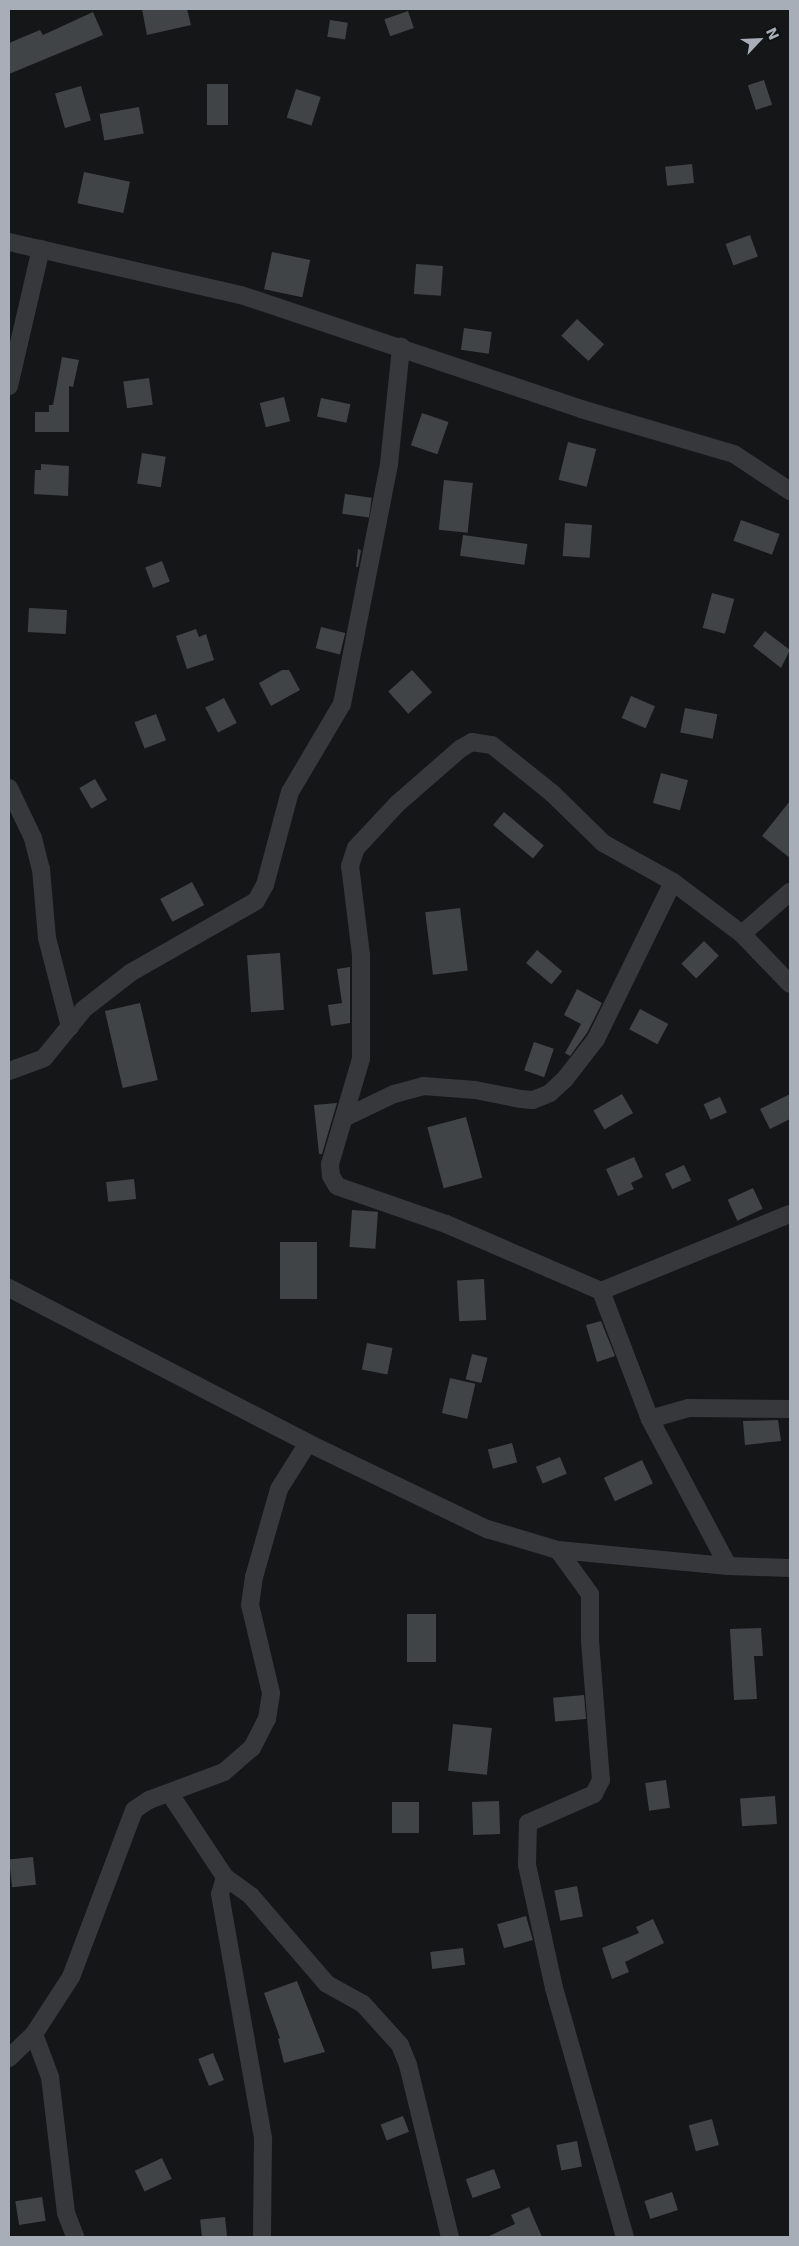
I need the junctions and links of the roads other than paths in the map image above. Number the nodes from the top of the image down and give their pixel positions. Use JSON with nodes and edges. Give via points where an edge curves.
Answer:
{"nodes":[{"id":1,"x":9,"y":242,"type":"edge"},
{"id":2,"x":41,"y":249,"type":"junction"},
{"id":3,"x":401,"y":348,"type":"junction"},
{"id":4,"x":9,"y":386,"type":"edge"},
{"id":5,"x":790,"y":491,"type":"edge"},
{"id":6,"x":9,"y":788,"type":"edge"},
{"id":7,"x":673,"y":882,"type":"junction"},
{"id":8,"x":790,"y":892,"type":"edge"},
{"id":9,"x":742,"y":934,"type":"junction"},
{"id":10,"x":790,"y":984,"type":"edge"},
{"id":11,"x":70,"y":1027,"type":"junction"},
{"id":12,"x":9,"y":1071,"type":"edge"},
{"id":13,"x":344,"y":1118,"type":"junction"},
{"id":14,"x":790,"y":1214,"type":"edge"},
{"id":15,"x":9,"y":1288,"type":"edge"},
{"id":16,"x":602,"y":1291,"type":"junction"},
{"id":17,"x":790,"y":1409,"type":"edge"},
{"id":18,"x":650,"y":1419,"type":"junction"},
{"id":19,"x":308,"y":1443,"type":"junction"},
{"id":20,"x":558,"y":1550,"type":"junction"},
{"id":21,"x":728,"y":1566,"type":"junction"},
{"id":22,"x":790,"y":1569,"type":"edge"},
{"id":23,"x":170,"y":1794,"type":"junction"},
{"id":24,"x":225,"y":1877,"type":"junction"},
{"id":25,"x":34,"y":2034,"type":"junction"},
{"id":26,"x":9,"y":2058,"type":"edge"},
{"id":27,"x":75,"y":2237,"type":"edge"},
{"id":28,"x":262,"y":2237,"type":"edge"},
{"id":29,"x":450,"y":2237,"type":"edge"},
{"id":30,"x":625,"y":2237,"type":"edge"}],
"edges":[{"from":1,"to":2,"type":"street"},
{"from":2,"to":3,"type":"street","via":[[241,295]]},
{"from":2,"to":4,"type":"street"},
{"from":3,"to":5,"type":"street","via":[[581,409],[734,454]]},
{"from":3,"to":11,"type":"street","via":[[388,464],[342,704],[290,792],[265,886],[256,900],[130,973],[84,1009]]},
{"from":6,"to":11,"type":"street","via":[[34,838],[41,869],[47,938]]},
{"from":7,"to":9,"type":"street"},
{"from":7,"to":13,"type":"street","via":[[596,1039],[550,1093],[532,1100],[475,1090],[423,1086],[394,1094]]},
{"from":7,"to":13,"type":"street","via":[[603,843],[552,793],[492,745],[472,742],[460,749],[391,810],[356,848],[350,866],[361,955],[363,1008],[361,1059]]},
{"from":8,"to":9,"type":"street"},
{"from":9,"to":10,"type":"street"},
{"from":11,"to":12,"type":"street","via":[[44,1058]]},
{"from":13,"to":16,"type":"street","via":[[330,1164],[331,1176],[337,1186],[446,1224]]},
{"from":14,"to":16,"type":"street"},
{"from":15,"to":19,"type":"street"},
{"from":16,"to":18,"type":"street"},
{"from":17,"to":18,"type":"street","via":[[688,1408]]},
{"from":18,"to":21,"type":"street"},
{"from":19,"to":20,"type":"street","via":[[487,1529]]},
{"from":19,"to":23,"type":"street","via":[[280,1488],[250,1605],[271,1692],[267,1719],[252,1748],[224,1772]]},
{"from":20,"to":21,"type":"street"},
{"from":20,"to":30,"type":"street","via":[[590,1594],[590,1641],[601,1780],[594,1794],[528,1823],[527,1865],[554,1988]]},
{"from":21,"to":22,"type":"street"},
{"from":23,"to":24,"type":"street"},
{"from":23,"to":25,"type":"street","via":[[134,1810],[71,1977]]},
{"from":24,"to":28,"type":"street","via":[[220,1894],[263,2139]]},
{"from":24,"to":29,"type":"street","via":[[251,1896],[327,1984],[363,2004],[400,2045],[408,2065]]},
{"from":25,"to":26,"type":"street"},
{"from":25,"to":27,"type":"street","via":[[50,2077],[66,2213]]}]}
